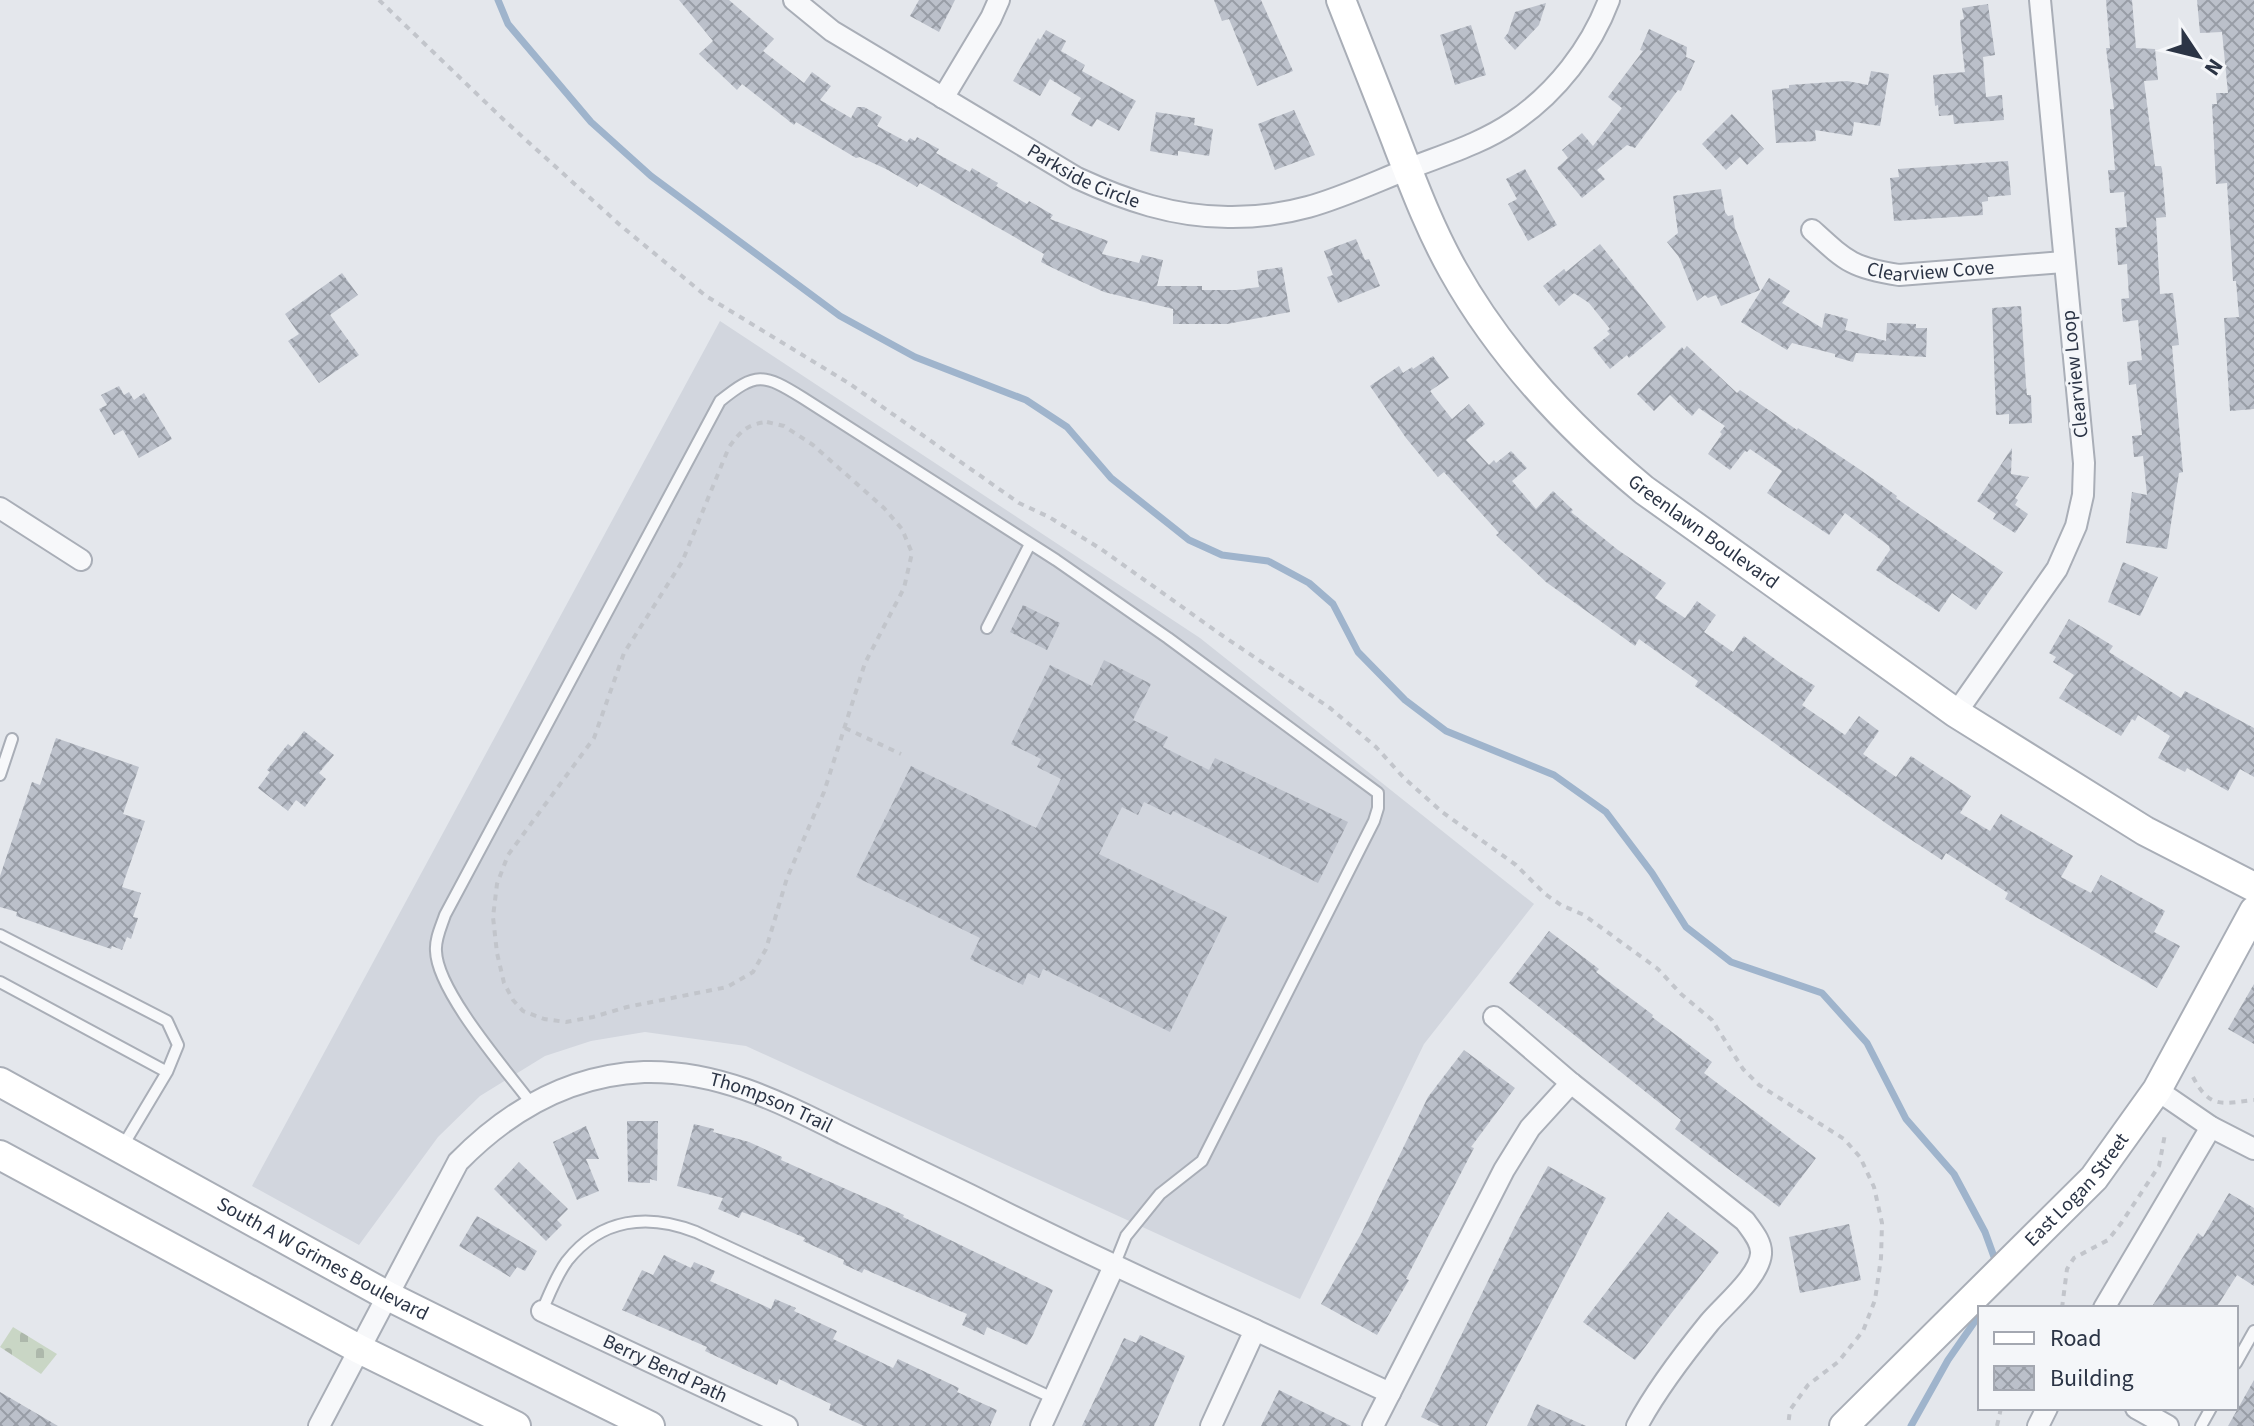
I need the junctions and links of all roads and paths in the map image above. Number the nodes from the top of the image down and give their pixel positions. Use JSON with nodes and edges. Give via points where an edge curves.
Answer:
{"nodes":[{"id":1,"x":794,"y":0,"type":"edge"},
{"id":2,"x":999,"y":0,"type":"edge"},
{"id":3,"x":1341,"y":0,"type":"edge"},
{"id":4,"x":1609,"y":0,"type":"edge"},
{"id":5,"x":2040,"y":0,"type":"edge"},
{"id":6,"x":943,"y":98,"type":"junction"},
{"id":7,"x":1408,"y":169,"type":"junction"},
{"id":8,"x":1812,"y":230,"type":"dead end"},
{"id":9,"x":2063,"y":262,"type":"junction"},
{"id":10,"x":0,"y":508,"type":"edge"},
{"id":11,"x":1030,"y":544,"type":"junction"},
{"id":12,"x":81,"y":560,"type":"dead end"},
{"id":13,"x":987,"y":628,"type":"dead end"},
{"id":14,"x":1956,"y":713,"type":"junction"},
{"id":15,"x":845,"y":728,"type":"junction"},
{"id":16,"x":12,"y":739,"type":"dead end"},
{"id":17,"x":901,"y":754,"type":"dead end"},
{"id":18,"x":0,"y":775,"type":"edge"},
{"id":19,"x":2254,"y":887,"type":"edge"},
{"id":20,"x":2254,"y":911,"type":"edge"},
{"id":21,"x":0,"y":935,"type":"edge"},
{"id":22,"x":0,"y":982,"type":"edge"},
{"id":23,"x":1494,"y":1017,"type":"dead end"},
{"id":24,"x":2190,"y":1071,"type":"dead end"},
{"id":25,"x":167,"y":1072,"type":"junction"},
{"id":26,"x":0,"y":1082,"type":"edge"},
{"id":27,"x":1571,"y":1083,"type":"junction"},
{"id":28,"x":2157,"y":1090,"type":"junction"},
{"id":29,"x":2254,"y":1100,"type":"edge"},
{"id":30,"x":531,"y":1103,"type":"junction"},
{"id":31,"x":2211,"y":1127,"type":"junction"},
{"id":32,"x":2165,"y":1134,"type":"dead end"},
{"id":33,"x":2254,"y":1149,"type":"edge"},
{"id":34,"x":120,"y":1150,"type":"junction"},
{"id":35,"x":0,"y":1155,"type":"edge"},
{"id":36,"x":1114,"y":1266,"type":"junction"},
{"id":37,"x":388,"y":1296,"type":"junction"},
{"id":38,"x":2062,"y":1306,"type":"edge"},
{"id":39,"x":2105,"y":1306,"type":"edge"},
{"id":40,"x":542,"y":1311,"type":"joint"},
{"id":41,"x":1255,"y":1330,"type":"junction"},
{"id":42,"x":2254,"y":1331,"type":"edge"},
{"id":43,"x":359,"y":1349,"type":"junction"},
{"id":44,"x":2238,"y":1359,"type":"edge"},
{"id":45,"x":1390,"y":1393,"type":"junction"},
{"id":46,"x":1055,"y":1399,"type":"junction"},
{"id":47,"x":2140,"y":1410,"type":"edge"},
{"id":48,"x":319,"y":1426,"type":"edge"},
{"id":49,"x":516,"y":1426,"type":"edge"},
{"id":50,"x":650,"y":1426,"type":"edge"},
{"id":51,"x":787,"y":1426,"type":"edge"},
{"id":52,"x":1041,"y":1426,"type":"edge"},
{"id":53,"x":1211,"y":1426,"type":"edge"},
{"id":54,"x":1373,"y":1426,"type":"edge"},
{"id":55,"x":1637,"y":1426,"type":"edge"},
{"id":56,"x":1844,"y":1426,"type":"edge"},
{"id":57,"x":2168,"y":1426,"type":"edge"}],
"edges":[{"from":1,"to":6,"type":"street","name":"Parkside Circle","via":[[832,31]]},
{"from":2,"to":6,"type":"street"},
{"from":3,"to":7,"type":"street","name":"Greenlawn Boulevard"},
{"from":4,"to":7,"type":"street","via":[[1583,53],[1513,123]]},
{"from":5,"to":9,"type":"street","name":"Clearview Loop"},
{"from":6,"to":7,"type":"street","name":"Parkside Circle","via":[[1112,195],[1189,214],[1286,213],[1357,192]]},
{"from":7,"to":14,"type":"street","name":"Greenlawn Boulevard","via":[[1453,271],[1490,330],[1562,417],[1644,490]]},
{"from":8,"to":9,"type":"street","name":"Clearview Cove","via":[[1846,261],[1899,275]]},
{"from":9,"to":14,"type":"street","name":"Clearview Loop","via":[[2084,463],[2076,526],[2057,569]]},
{"from":10,"to":12,"type":"street"},
{"from":11,"to":13,"type":"lane"},
{"from":11,"to":30,"type":"lane","via":[[785,387],[749,379],[720,401],[438,934],[436,952],[449,989]]},
{"from":11,"to":36,"type":"lane","via":[[1378,793],[1374,821],[1202,1161],[1160,1194],[1126,1236]]},
{"from":14,"to":19,"type":"street","name":"Greenlawn Boulevard","via":[[2145,831]]},
{"from":15,"to":15,"type":"path","via":[[787,878],[766,949],[753,972],[727,987],[566,1022],[523,1011],[513,1000],[504,983],[493,917],[508,855],[594,738],[624,653],[682,562],[729,447],[754,423],[784,426],[813,445],[884,508],[909,543],[911,562],[904,588],[865,663]]},
{"from":15,"to":17,"type":"path"},
{"from":16,"to":18,"type":"lane"},
{"from":20,"to":28,"type":"street","name":"East Logan Street"},
{"from":21,"to":25,"type":"lane","via":[[167,1021],[178,1045]]},
{"from":22,"to":25,"type":"lane"},
{"from":23,"to":27,"type":"street"},
{"from":24,"to":29,"type":"path","via":[[2198,1087],[2224,1105]]},
{"from":25,"to":34,"type":"lane"},
{"from":26,"to":34,"type":"street","name":"South A W Grimes Boulevard"},
{"from":27,"to":45,"type":"street","via":[[1530,1128],[1504,1170]]},
{"from":27,"to":55,"type":"street","via":[[1745,1221],[1761,1254],[1753,1274],[1709,1323]]},
{"from":28,"to":31,"type":"street"},
{"from":28,"to":56,"type":"street","name":"East Logan Street","via":[[2094,1178]]},
{"from":30,"to":36,"type":"street","name":"Thompson Trail","via":[[609,1075],[675,1073],[720,1080],[770,1097]]},
{"from":30,"to":37,"type":"street","name":"Thompson Trail","via":[[458,1162]]},
{"from":31,"to":33,"type":"street"},
{"from":31,"to":39,"type":"street"},
{"from":32,"to":38,"type":"path","via":[[2159,1166],[2122,1222],[2108,1240],[2074,1258],[2067,1269]]},
{"from":34,"to":37,"type":"street","name":"South A W Grimes Boulevard"},
{"from":35,"to":43,"type":"street"},
{"from":36,"to":41,"type":"street","name":"Thompson Trail"},
{"from":36,"to":46,"type":"street"},
{"from":37,"to":43,"type":"street","name":"Thompson Trail"},
{"from":37,"to":50,"type":"street","name":"South A W Grimes Boulevard"},
{"from":40,"to":46,"type":"lane","via":[[557,1277],[582,1246],[618,1225],[656,1220],[696,1232]]},
{"from":40,"to":51,"type":"street","name":"Berry Bend Path"},
{"from":41,"to":45,"type":"street","name":"Thompson Trail"},
{"from":41,"to":53,"type":"street"},
{"from":42,"to":44,"type":"lane"},
{"from":43,"to":48,"type":"street","name":"Thompson Trail"},
{"from":43,"to":49,"type":"street"},
{"from":45,"to":54,"type":"street"},
{"from":46,"to":52,"type":"street"},
{"from":47,"to":57,"type":"street"}]}
